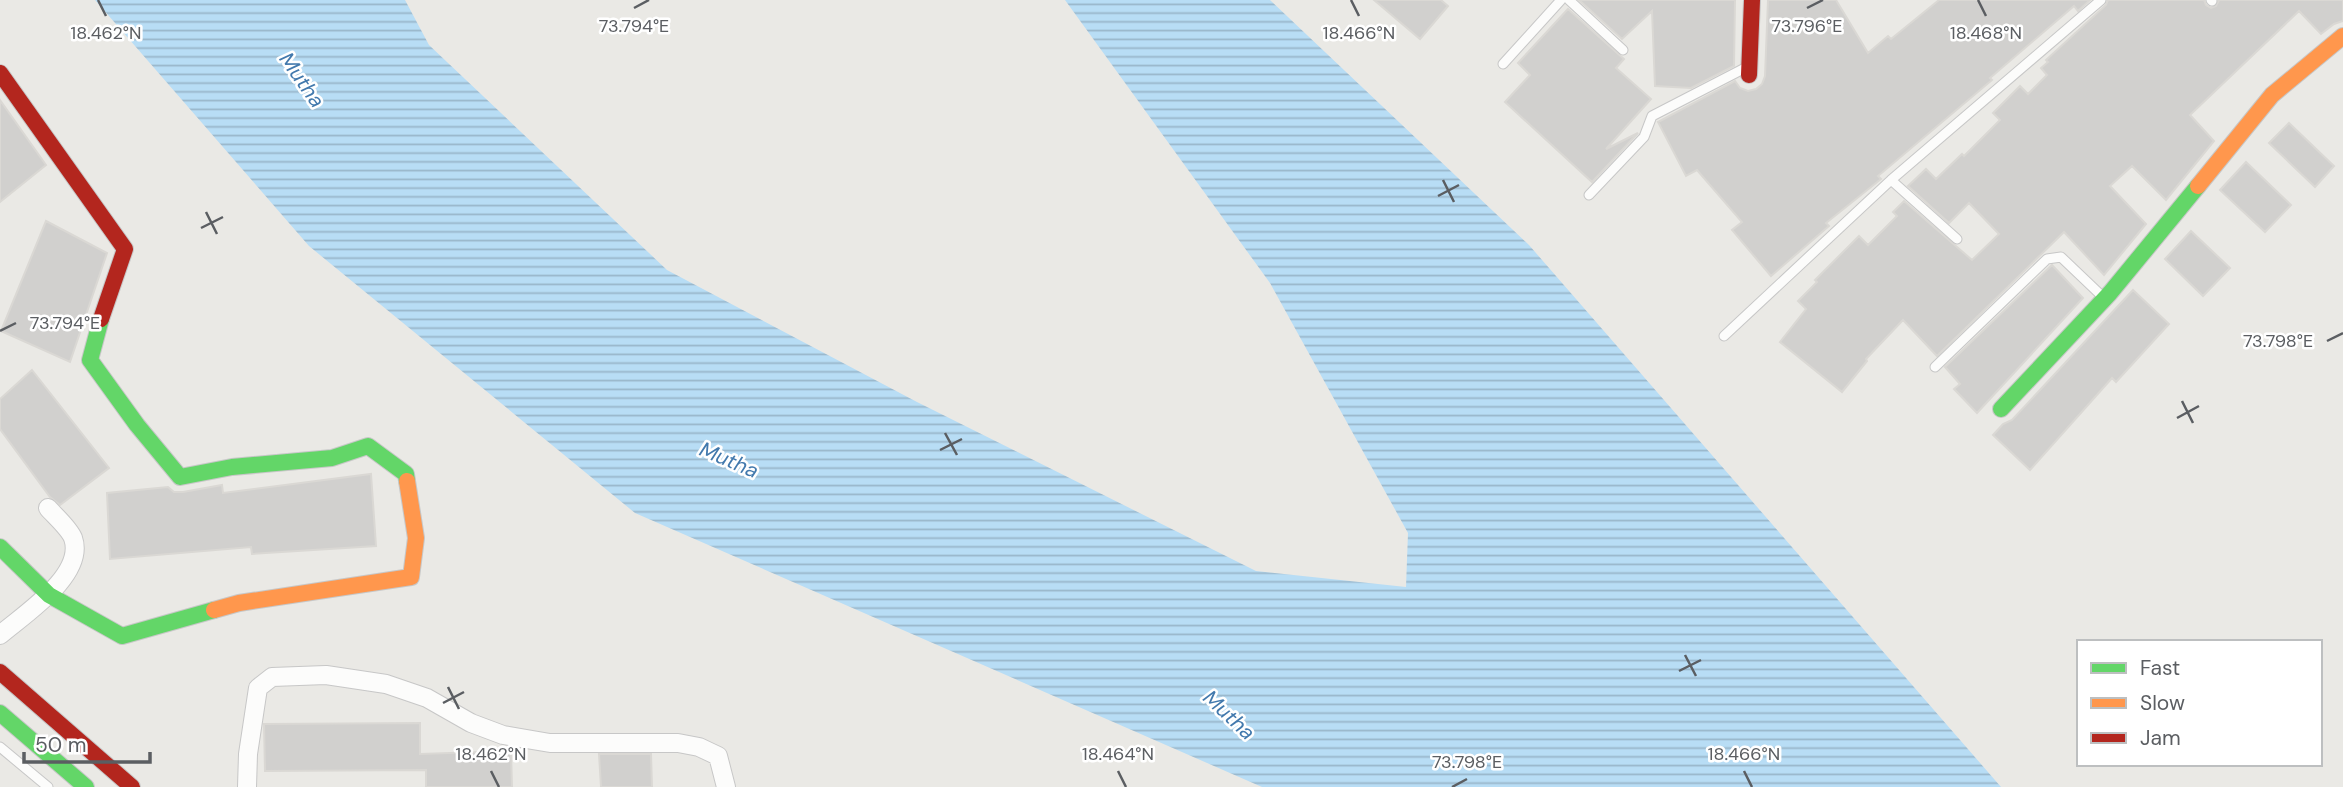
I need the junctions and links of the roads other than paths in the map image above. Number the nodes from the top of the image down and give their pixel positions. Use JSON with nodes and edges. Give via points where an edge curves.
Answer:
{"nodes":[{"id":1,"x":1561,"y":0,"type":"edge"},
{"id":2,"x":1569,"y":0,"type":"edge"},
{"id":3,"x":1752,"y":0,"type":"edge"},
{"id":4,"x":2101,"y":0,"type":"edge"},
{"id":5,"x":2343,"y":36,"type":"edge"},
{"id":6,"x":1623,"y":50,"type":"dead end"},
{"id":7,"x":1503,"y":64,"type":"dead end"},
{"id":8,"x":1749,"y":70,"type":"joint"},
{"id":9,"x":0,"y":73,"type":"edge"},
{"id":10,"x":1891,"y":180,"type":"junction"},
{"id":11,"x":1589,"y":195,"type":"dead end"},
{"id":12,"x":1957,"y":239,"type":"dead end"},
{"id":13,"x":2105,"y":299,"type":"junction"},
{"id":14,"x":1724,"y":336,"type":"dead end"},
{"id":15,"x":1935,"y":367,"type":"dead end"},
{"id":16,"x":2001,"y":409,"type":"dead end"},
{"id":17,"x":48,"y":508,"type":"dead end"},
{"id":18,"x":0,"y":547,"type":"edge"},
{"id":19,"x":49,"y":595,"type":"junction"},
{"id":20,"x":0,"y":635,"type":"edge"},
{"id":21,"x":0,"y":673,"type":"edge"},
{"id":22,"x":0,"y":713,"type":"edge"},
{"id":23,"x":0,"y":747,"type":"edge"},
{"id":24,"x":48,"y":787,"type":"edge"},
{"id":25,"x":86,"y":787,"type":"edge"},
{"id":26,"x":132,"y":787,"type":"edge"},
{"id":27,"x":247,"y":787,"type":"edge"},
{"id":28,"x":726,"y":787,"type":"edge"}],
"edges":[{"from":1,"to":7,"type":"lane"},
{"from":2,"to":6,"type":"lane"},
{"from":3,"to":8,"type":"street"},
{"from":4,"to":10,"type":"lane"},
{"from":5,"to":13,"type":"street","via":[[2272,95]]},
{"from":8,"to":11,"type":"lane","via":[[1652,116],[1644,137]]},
{"from":9,"to":19,"type":"street","via":[[125,249],[90,360],[180,477],[332,458],[368,446],[406,474],[416,538],[411,577],[239,603],[122,636]]},
{"from":10,"to":12,"type":"lane"},
{"from":10,"to":14,"type":"lane"},
{"from":13,"to":15,"type":"lane","via":[[2061,257],[2047,259]]},
{"from":13,"to":16,"type":"street"},
{"from":17,"to":19,"type":"street","via":[[73,537],[74,556]]},
{"from":18,"to":19,"type":"street"},
{"from":19,"to":20,"type":"street"},
{"from":21,"to":26,"type":"street"},
{"from":22,"to":25,"type":"street"},
{"from":23,"to":24,"type":"lane"},
{"from":27,"to":28,"type":"street","via":[[258,688],[272,677],[326,675],[386,684],[427,698],[503,735],[550,743],[699,747],[718,756]]}]}
